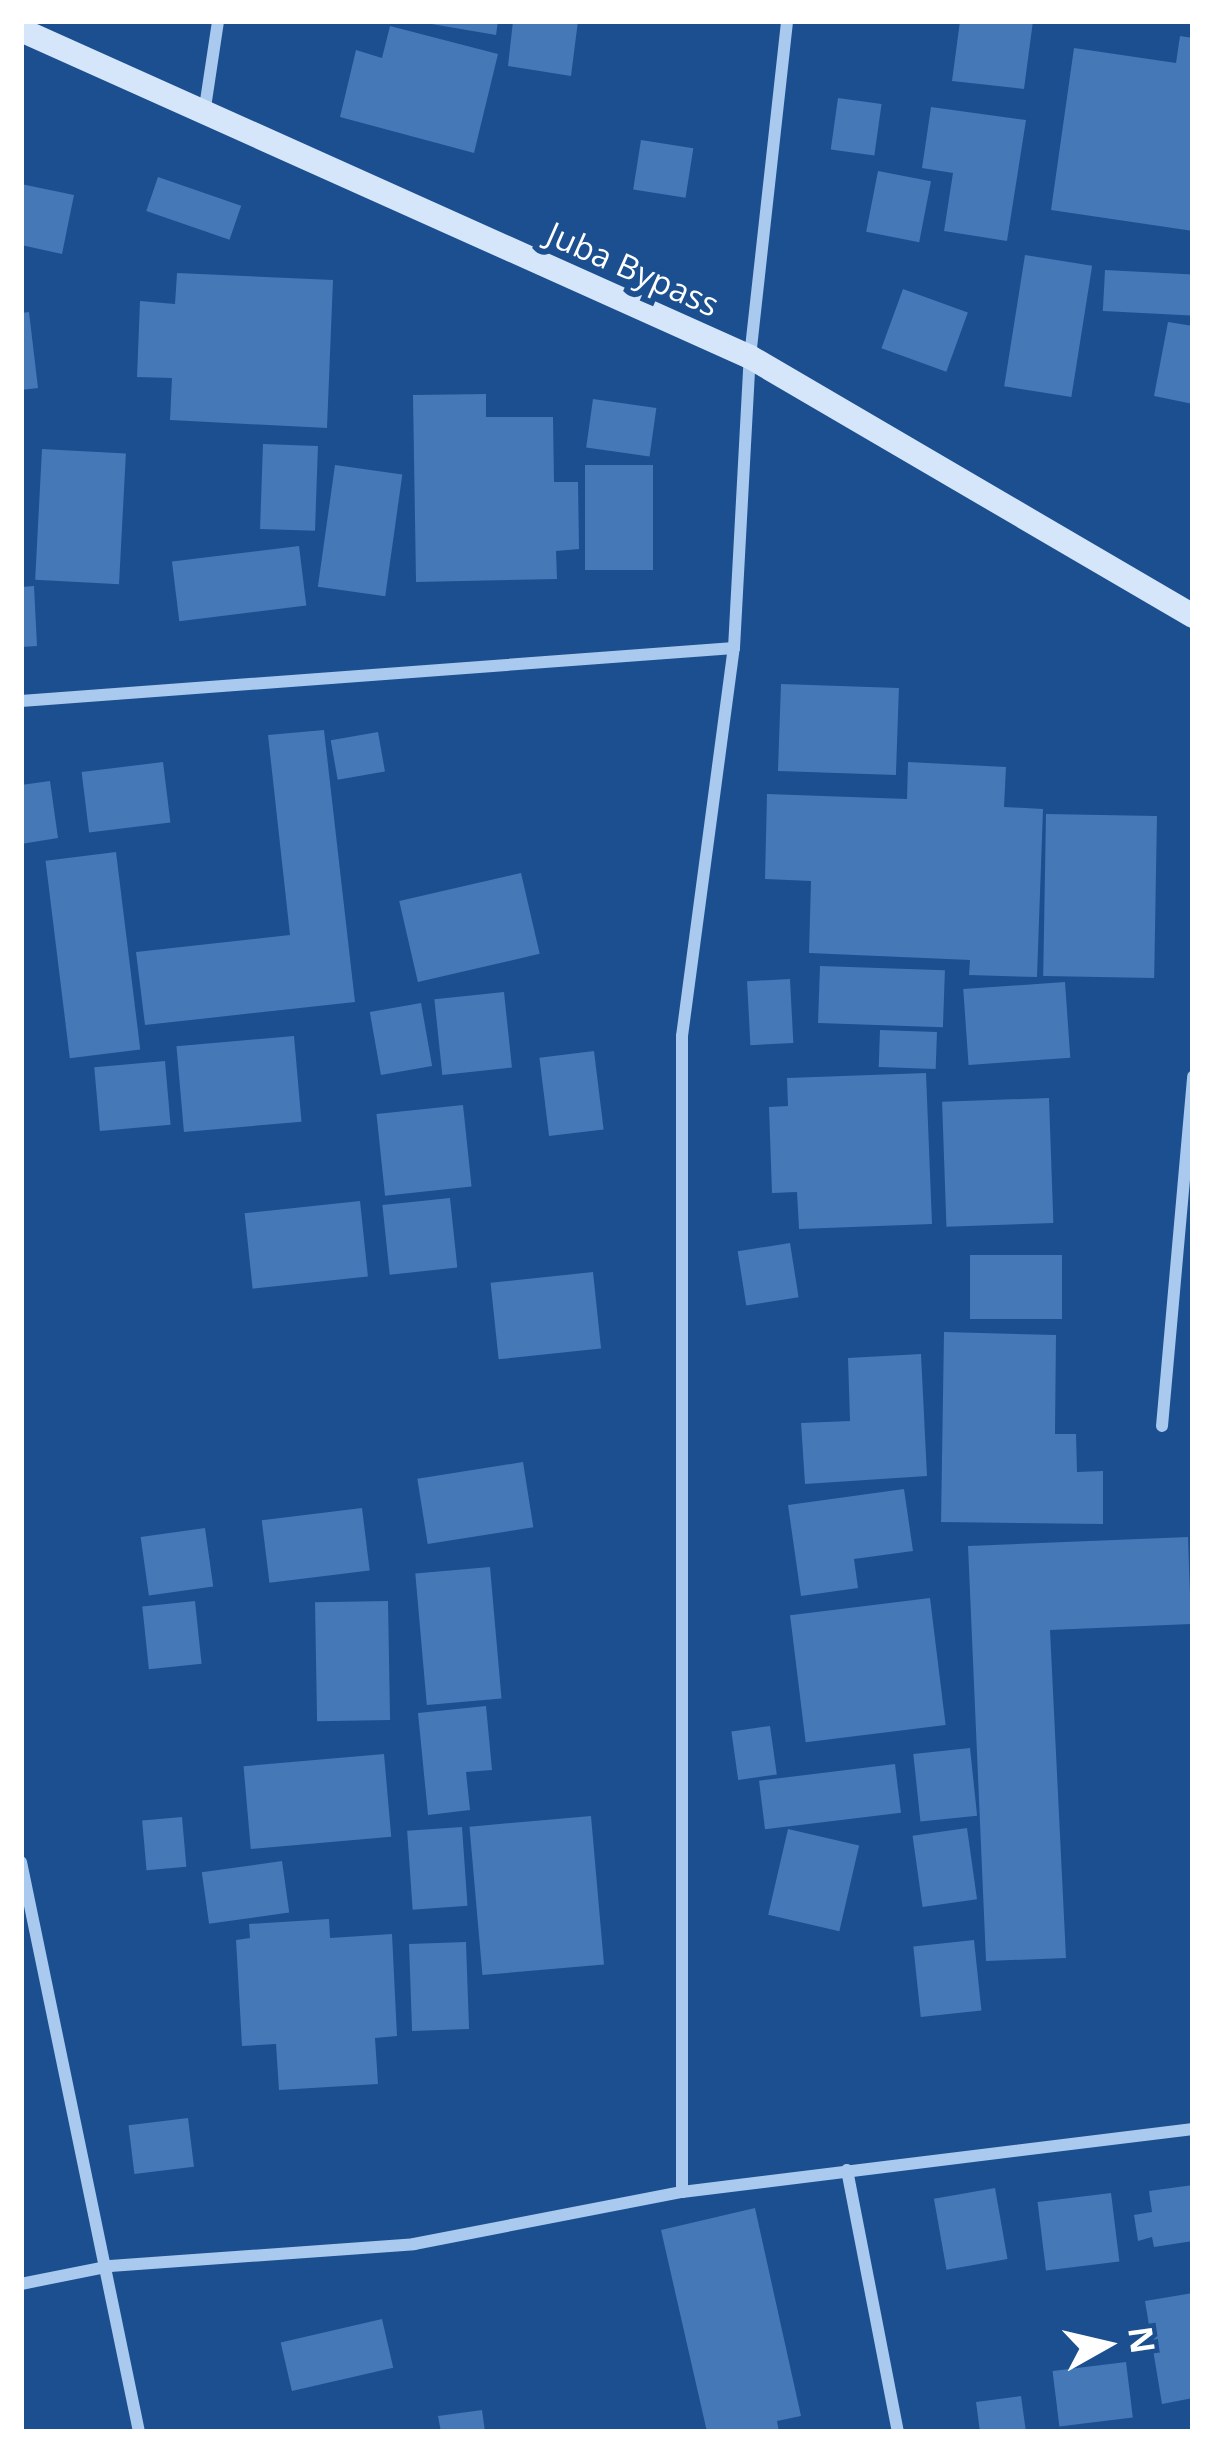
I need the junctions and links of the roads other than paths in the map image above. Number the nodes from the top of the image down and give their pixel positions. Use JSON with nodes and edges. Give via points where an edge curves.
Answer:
{"nodes":[{"id":1,"x":218,"y":21,"type":"edge"},
{"id":2,"x":787,"y":21,"type":"edge"},
{"id":3,"x":21,"y":30,"type":"edge"},
{"id":4,"x":204,"y":115,"type":"junction"},
{"id":5,"x":750,"y":357,"type":"junction"},
{"id":6,"x":1193,"y":616,"type":"edge"},
{"id":7,"x":734,"y":648,"type":"junction"},
{"id":8,"x":21,"y":701,"type":"edge"},
{"id":9,"x":1193,"y":1076,"type":"edge"},
{"id":10,"x":1162,"y":1426,"type":"dead end"},
{"id":11,"x":21,"y":1862,"type":"edge"},
{"id":12,"x":1193,"y":2129,"type":"edge"},
{"id":13,"x":847,"y":2170,"type":"junction"},
{"id":14,"x":682,"y":2192,"type":"junction"},
{"id":15,"x":110,"y":2266,"type":"junction"},
{"id":16,"x":21,"y":2284,"type":"edge"},
{"id":17,"x":140,"y":2432,"type":"edge"},
{"id":18,"x":898,"y":2432,"type":"edge"}],
"edges":[{"from":1,"to":4,"type":"street"},
{"from":2,"to":5,"type":"street"},
{"from":3,"to":4,"type":"main road","name":"Juba Bypass"},
{"from":4,"to":5,"type":"main road","name":"Juba Bypass"},
{"from":5,"to":6,"type":"main road","name":"Juba Bypass"},
{"from":5,"to":7,"type":"street"},
{"from":7,"to":8,"type":"street"},
{"from":7,"to":14,"type":"street","via":[[682,1036]]},
{"from":9,"to":10,"type":"street"},
{"from":11,"to":15,"type":"street"},
{"from":12,"to":13,"type":"street"},
{"from":13,"to":14,"type":"street"},
{"from":13,"to":18,"type":"street"},
{"from":14,"to":15,"type":"street","via":[[414,2243]]},
{"from":15,"to":16,"type":"street"},
{"from":15,"to":17,"type":"street"}]}
